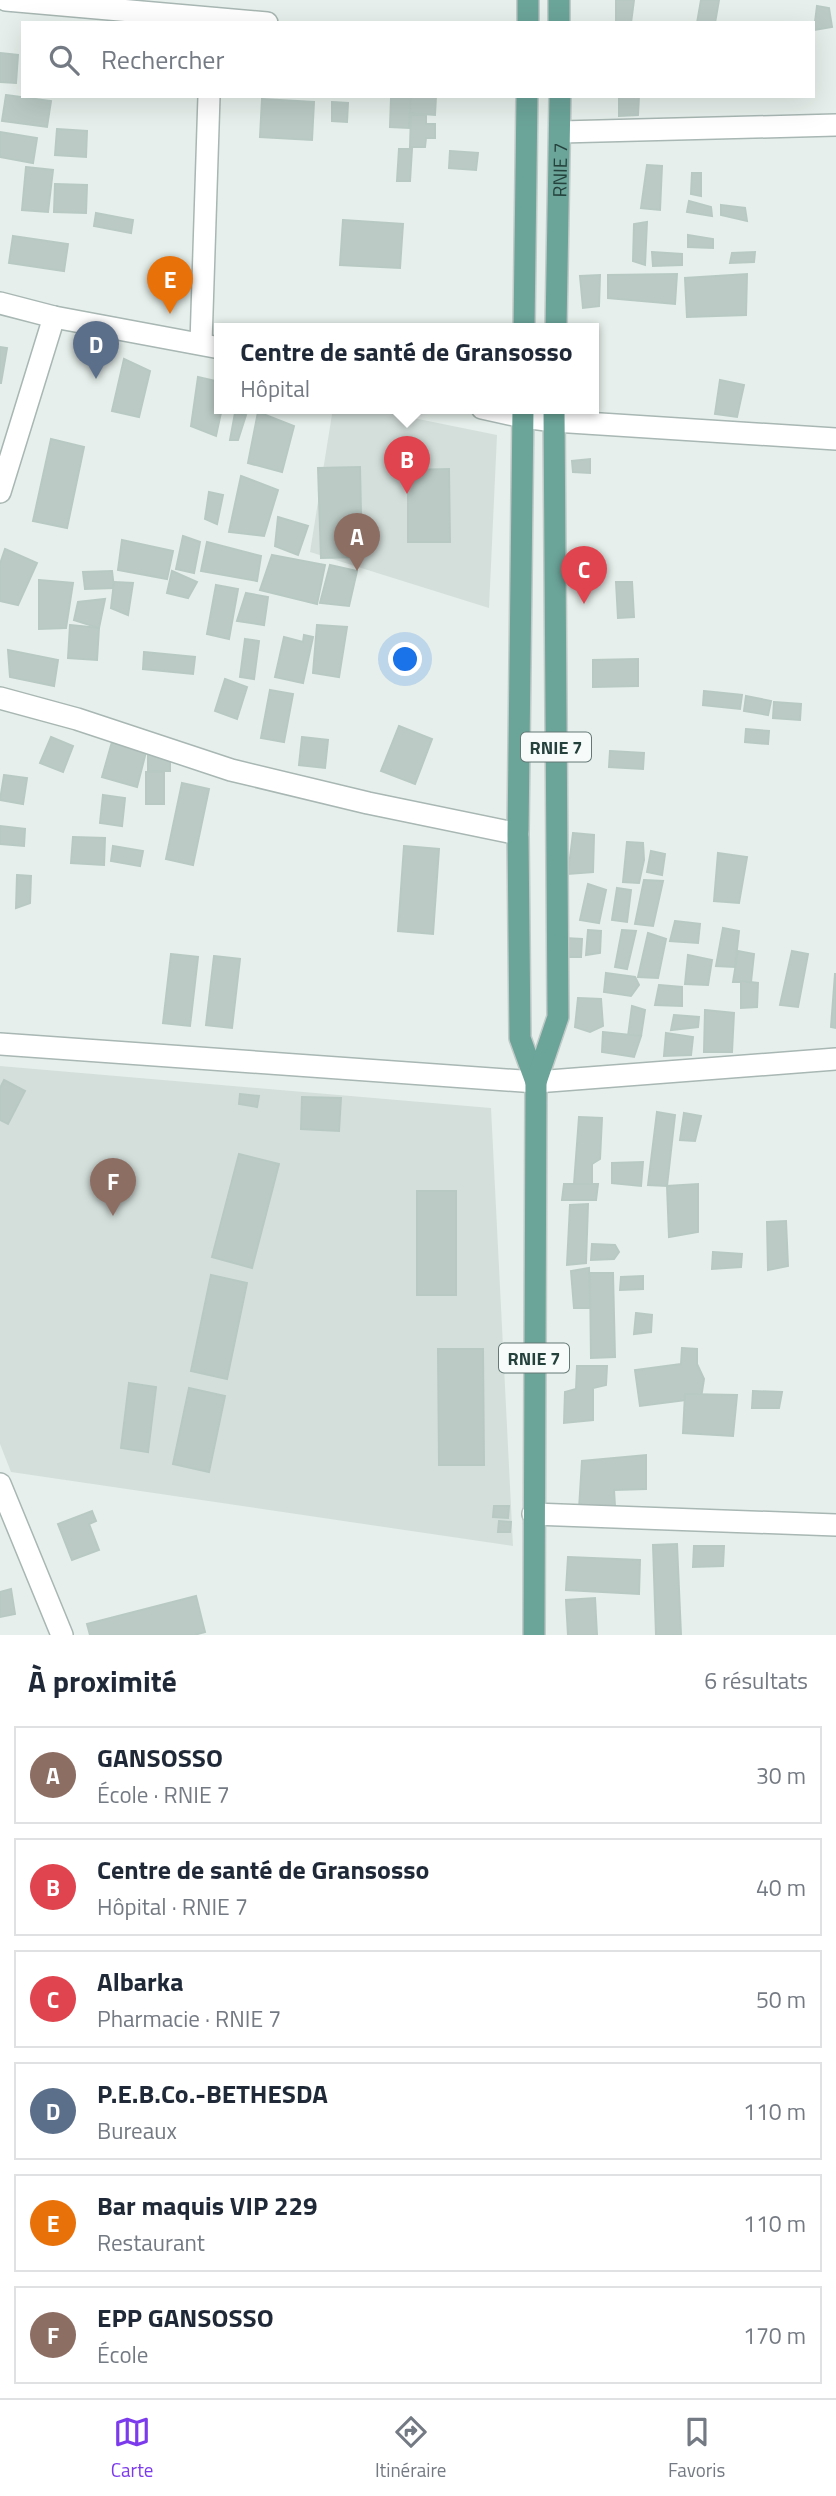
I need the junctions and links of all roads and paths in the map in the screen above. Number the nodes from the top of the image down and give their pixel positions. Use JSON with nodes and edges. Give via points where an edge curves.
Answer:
{"nodes":[{"id":1,"x":6,"y":0,"type":"edge"},
{"id":2,"x":528,"y":0,"type":"edge"},
{"id":3,"x":559,"y":0,"type":"edge"},
{"id":4,"x":211,"y":20,"type":"edge"},
{"id":5,"x":230,"y":21,"type":"edge"},
{"id":6,"x":528,"y":21,"type":"edge"},
{"id":7,"x":559,"y":21,"type":"edge"},
{"id":8,"x":209,"y":98,"type":"edge"},
{"id":9,"x":527,"y":98,"type":"edge"},
{"id":10,"x":561,"y":98,"type":"edge"},
{"id":11,"x":836,"y":125,"type":"edge"},
{"id":12,"x":561,"y":132,"type":"junction"},
{"id":13,"x":0,"y":303,"type":"edge"},
{"id":14,"x":54,"y":317,"type":"junction"},
{"id":15,"x":524,"y":323,"type":"edge"},
{"id":16,"x":556,"y":323,"type":"edge"},
{"id":17,"x":210,"y":346,"type":"edge"},
{"id":18,"x":523,"y":414,"type":"edge"},
{"id":19,"x":554,"y":415,"type":"edge"},
{"id":20,"x":836,"y":439,"type":"edge"},
{"id":21,"x":0,"y":492,"type":"edge"},
{"id":22,"x":0,"y":698,"type":"edge"},
{"id":23,"x":517,"y":834,"type":"junction"},
{"id":24,"x":0,"y":1044,"type":"edge"},
{"id":25,"x":836,"y":1059,"type":"edge"},
{"id":26,"x":536,"y":1082,"type":"junction"},
{"id":27,"x":0,"y":1484,"type":"edge"},
{"id":28,"x":533,"y":1514,"type":"junction"},
{"id":29,"x":836,"y":1525,"type":"edge"},
{"id":30,"x":62,"y":1635,"type":"edge"},
{"id":31,"x":534,"y":1635,"type":"edge"}],
"edges":[{"from":1,"to":4,"type":"street"},
{"from":2,"to":6,"type":"main road"},
{"from":3,"to":7,"type":"main road"},
{"from":4,"to":5,"type":"street"},
{"from":8,"to":17,"type":"street"},
{"from":9,"to":15,"type":"main road","name":"RNIE 7","number":"RNIE 7"},
{"from":10,"to":12,"type":"main road","name":"RNIE 7","number":"RNIE 7"},
{"from":11,"to":12,"type":"street"},
{"from":12,"to":16,"type":"main road","name":"RNIE 7","number":"RNIE 7"},
{"from":13,"to":14,"type":"street"},
{"from":14,"to":17,"type":"street"},
{"from":14,"to":21,"type":"street"},
{"from":18,"to":23,"type":"main road","name":"RNIE 7","number":"RNIE 7"},
{"from":19,"to":20,"type":"street"},
{"from":19,"to":26,"type":"main road","name":"RNIE 7","number":"RNIE 7","via":[[558,1017]]},
{"from":22,"to":23,"type":"street","via":[[231,770]]},
{"from":23,"to":26,"type":"main road","name":"RNIE 7","number":"RNIE 7","via":[[520,1038]]},
{"from":24,"to":26,"type":"street"},
{"from":25,"to":26,"type":"street"},
{"from":26,"to":28,"type":"main road","name":"RNIE 7","number":"RNIE 7"},
{"from":27,"to":30,"type":"street"},
{"from":28,"to":29,"type":"street"},
{"from":28,"to":31,"type":"main road","name":"RNIE 7","number":"RNIE 7"}]}
